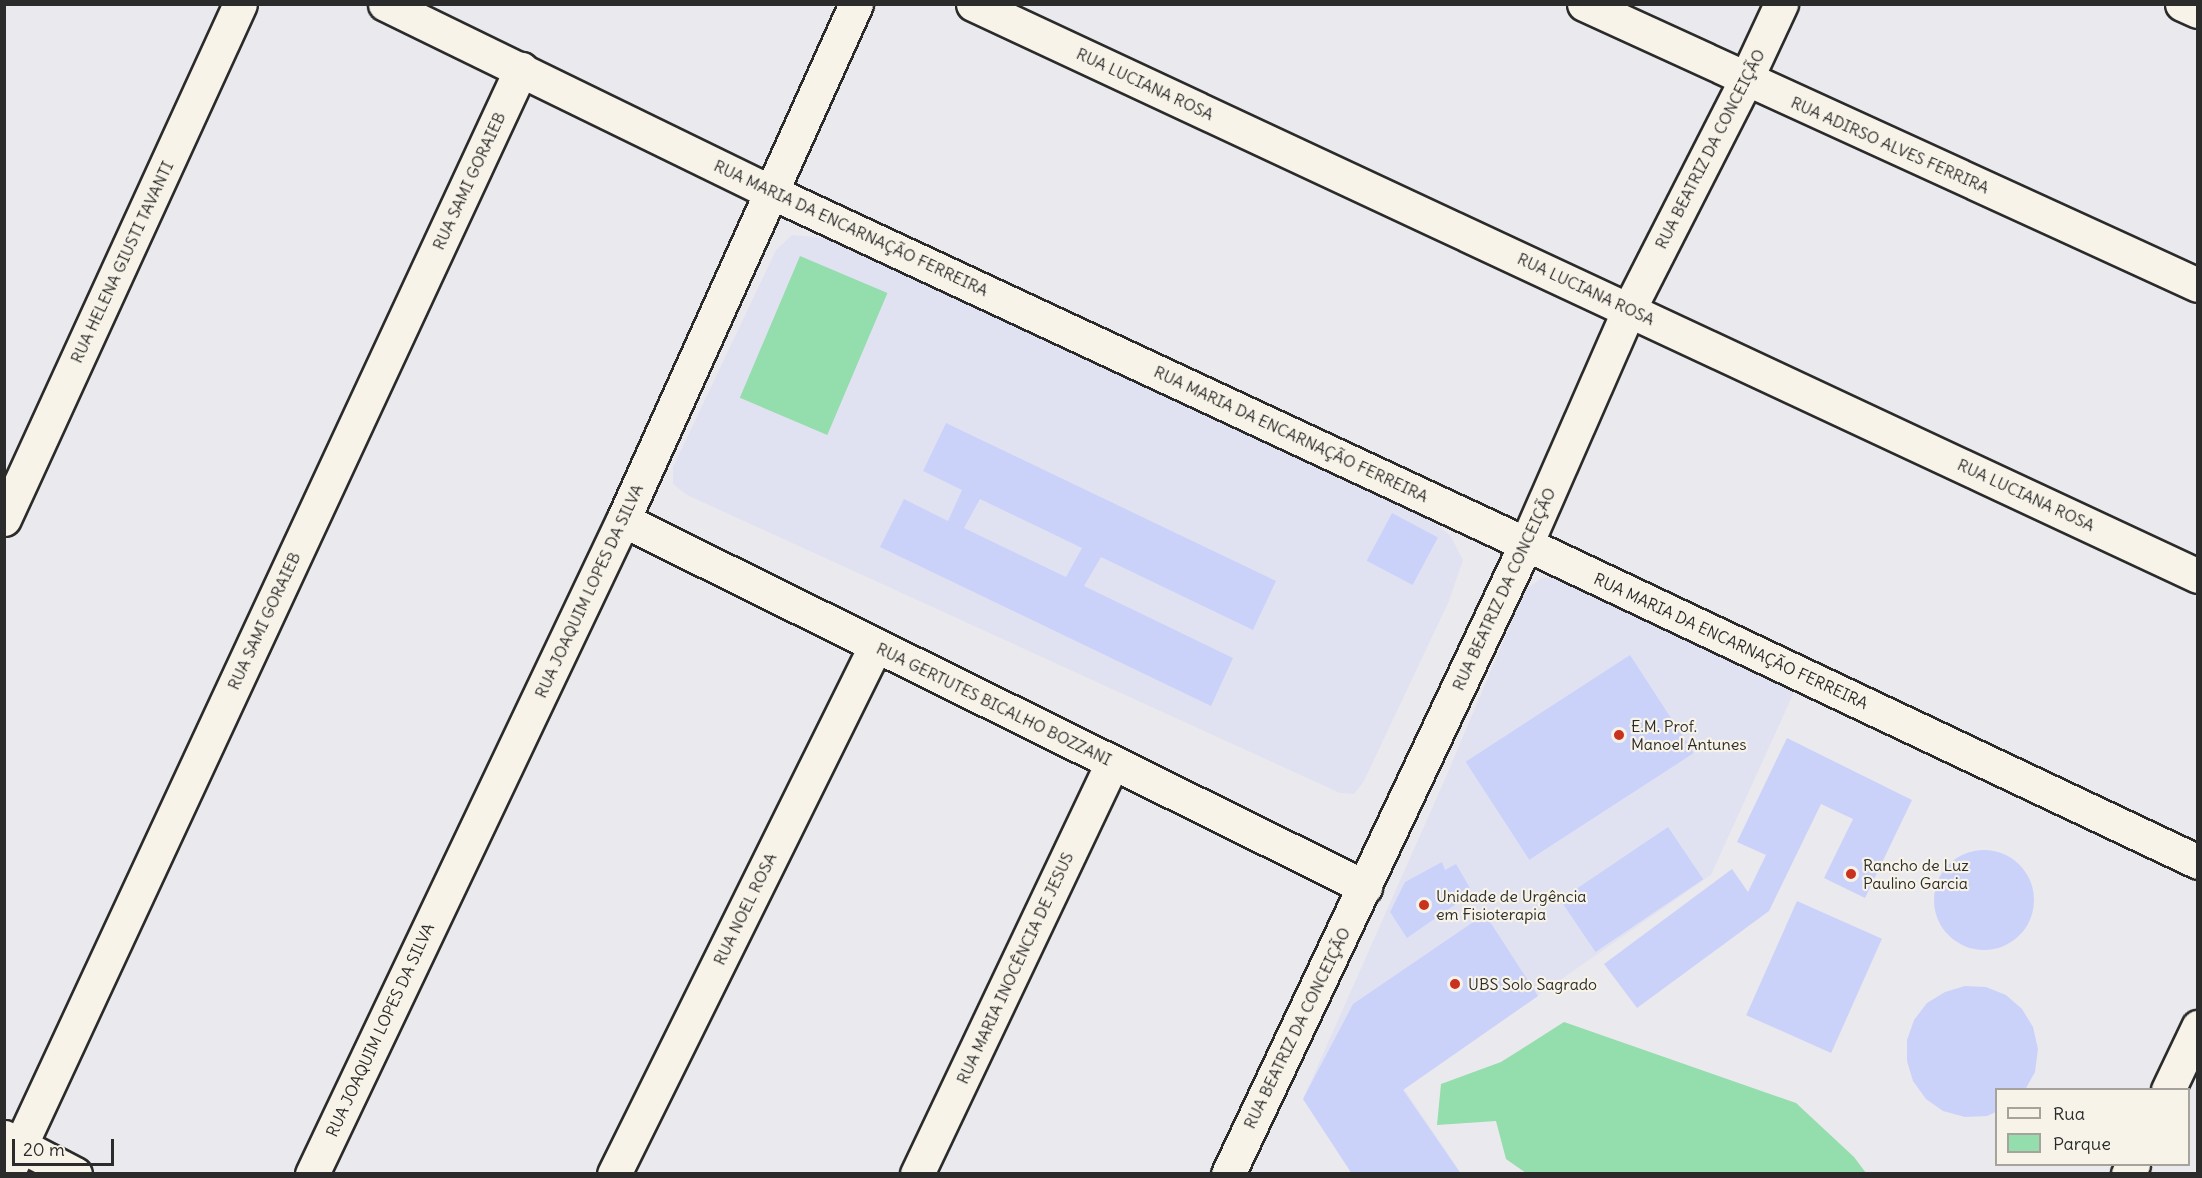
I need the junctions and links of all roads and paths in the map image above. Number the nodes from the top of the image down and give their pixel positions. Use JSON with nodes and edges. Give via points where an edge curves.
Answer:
{"nodes":[{"id":1,"x":240,"y":4,"type":"edge"},
{"id":2,"x":385,"y":4,"type":"edge"},
{"id":3,"x":856,"y":4,"type":"edge"},
{"id":4,"x":973,"y":4,"type":"edge"},
{"id":5,"x":1584,"y":4,"type":"edge"},
{"id":6,"x":1781,"y":4,"type":"edge"},
{"id":7,"x":2182,"y":4,"type":"edge"},
{"id":8,"x":2198,"y":11,"type":"edge"},
{"id":9,"x":521,"y":69,"type":"junction"},
{"id":10,"x":1746,"y":79,"type":"junction"},
{"id":11,"x":770,"y":191,"type":"junction"},
{"id":12,"x":2198,"y":285,"type":"edge"},
{"id":13,"x":1629,"y":309,"type":"junction"},
{"id":14,"x":4,"y":519,"type":"edge"},
{"id":15,"x":623,"y":520,"type":"junction"},
{"id":16,"x":1526,"y":544,"type":"junction"},
{"id":17,"x":2198,"y":576,"type":"edge"},
{"id":18,"x":876,"y":645,"type":"junction"},
{"id":19,"x":1112,"y":763,"type":"junction"},
{"id":20,"x":2198,"y":862,"type":"edge"},
{"id":21,"x":1365,"y":887,"type":"junction"},
{"id":22,"x":2198,"y":1027,"type":"edge"},
{"id":23,"x":2168,"y":1088,"type":"edge"},
{"id":24,"x":13,"y":1141,"type":"edge"},
{"id":25,"x":7,"y":1173,"type":"edge"},
{"id":26,"x":75,"y":1173,"type":"edge"},
{"id":27,"x":312,"y":1173,"type":"edge"},
{"id":28,"x":614,"y":1173,"type":"edge"},
{"id":29,"x":917,"y":1173,"type":"edge"},
{"id":30,"x":1228,"y":1173,"type":"edge"}],
"edges":[{"from":1,"to":14,"type":"street","name":"RUA HELENA GIUSTI TAVANTI"},
{"from":2,"to":9,"type":"street","name":"RUA MARIA DA ENCARNAÇÃO FERREIRA"},
{"from":3,"to":11,"type":"street","name":"RUA JOAQUIM LOPES DA SILVA"},
{"from":4,"to":13,"type":"street","name":"RUA LUCIANA ROSA"},
{"from":5,"to":10,"type":"street","name":"RUA ADIRSO ALVES FERRIRA"},
{"from":6,"to":10,"type":"street","name":"RUA BEATRIZ DA CONCEIÇÃO"},
{"from":7,"to":8,"type":"street"},
{"from":9,"to":11,"type":"street","name":"RUA MARIA DA ENCARNAÇÃO FERREIRA"},
{"from":9,"to":24,"type":"street","name":"RUA SAMI GORAIEB"},
{"from":10,"to":12,"type":"street","name":"RUA ADIRSO ALVES FERRIRA"},
{"from":10,"to":13,"type":"street","name":"RUA BEATRIZ DA CONCEIÇÃO"},
{"from":11,"to":15,"type":"street","name":"RUA JOAQUIM LOPES DA SILVA"},
{"from":11,"to":16,"type":"street","name":"RUA MARIA DA ENCARNAÇÃO FERREIRA"},
{"from":13,"to":16,"type":"street","name":"RUA BEATRIZ DA CONCEIÇÃO"},
{"from":13,"to":17,"type":"street","name":"RUA LUCIANA ROSA"},
{"from":15,"to":18,"type":"street","name":"RUA GERTUTES BICALHO BOZZANI"},
{"from":15,"to":27,"type":"street","name":"RUA JOAQUIM LOPES DA SILVA"},
{"from":16,"to":20,"type":"street","name":"RUA MARIA DA ENCARNAÇÃO FERREIRA"},
{"from":16,"to":21,"type":"street","name":"RUA BEATRIZ DA CONCEIÇÃO"},
{"from":18,"to":19,"type":"street","name":"RUA GERTUTES BICALHO BOZZANI"},
{"from":18,"to":28,"type":"street","name":"RUA NOEL ROSA"},
{"from":19,"to":21,"type":"street","name":"RUA GERTUTES BICALHO BOZZANI"},
{"from":19,"to":29,"type":"street","name":"RUA MARIA INOCÊNCIA DE JESUS"},
{"from":21,"to":30,"type":"street","name":"RUA BEATRIZ DA CONCEIÇÃO"},
{"from":22,"to":23,"type":"street"},
{"from":24,"to":25,"type":"street","name":"RUA SAMI GORAIEB"},
{"from":24,"to":26,"type":"street"}]}
